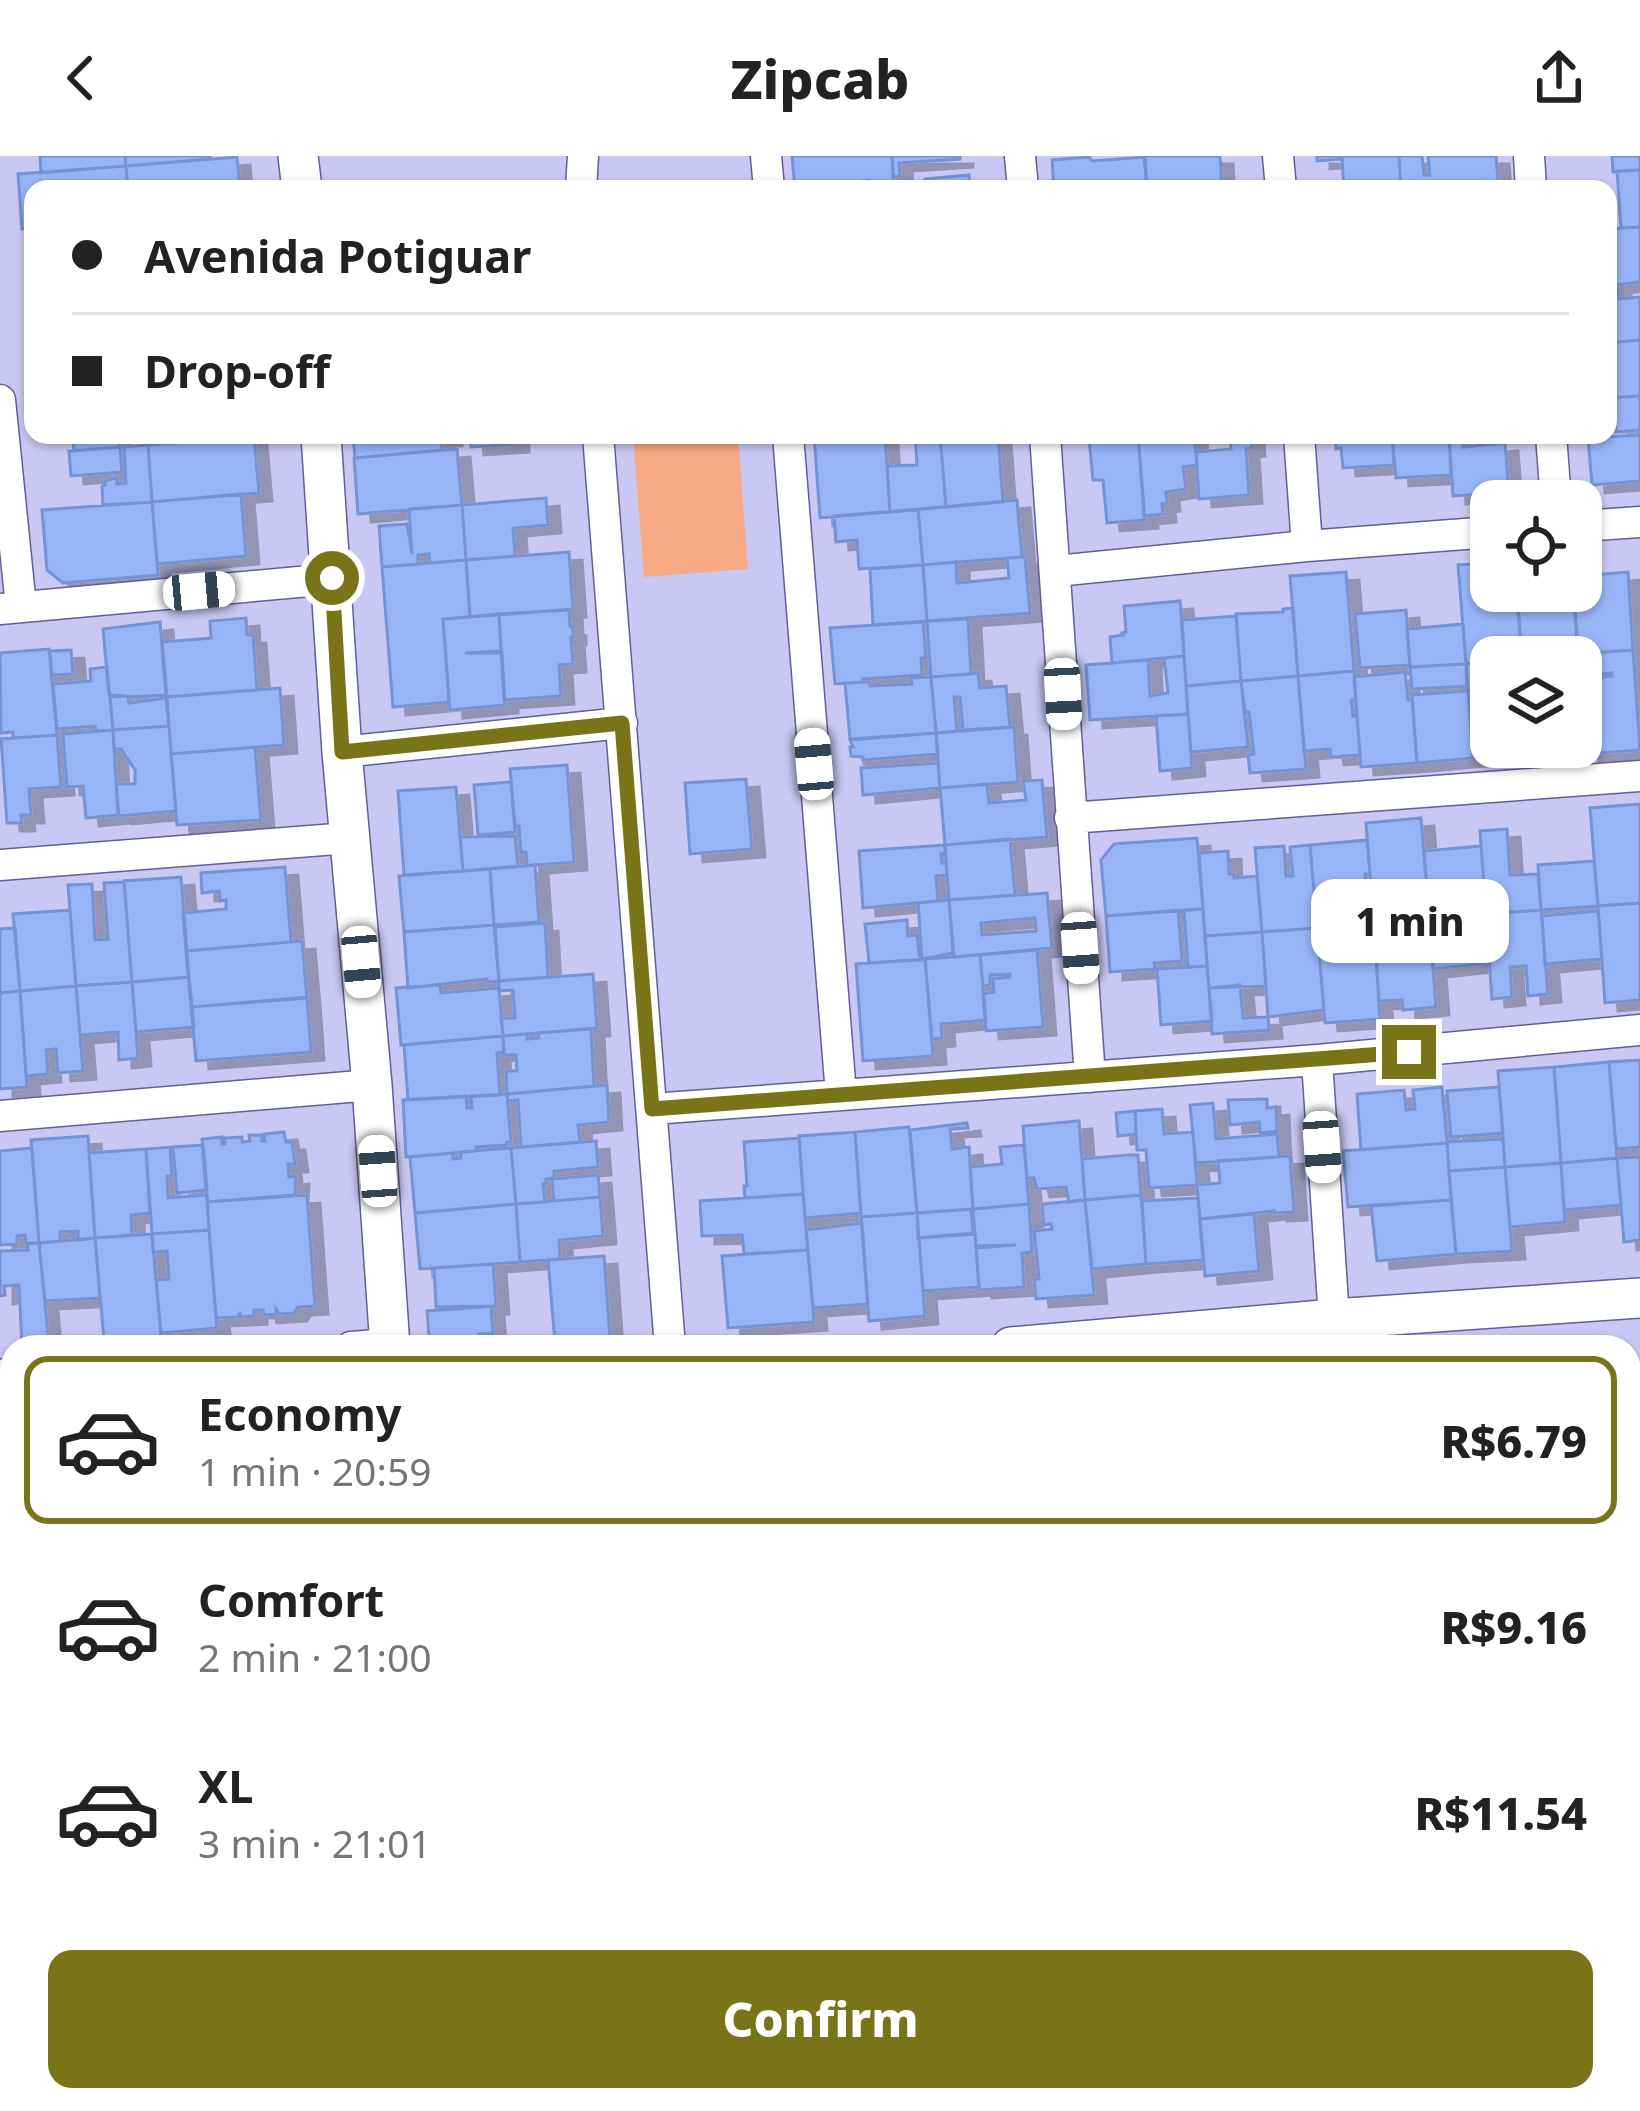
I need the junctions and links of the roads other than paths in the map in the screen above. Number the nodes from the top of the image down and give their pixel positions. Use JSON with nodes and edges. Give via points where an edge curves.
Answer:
{"nodes":[{"id":1,"x":0,"y":400,"type":"edge"},
{"id":2,"x":322,"y":444,"type":"edge"},
{"id":3,"x":599,"y":444,"type":"edge"},
{"id":4,"x":789,"y":444,"type":"edge"},
{"id":5,"x":1046,"y":444,"type":"edge"},
{"id":6,"x":1300,"y":444,"type":"edge"},
{"id":7,"x":1552,"y":444,"type":"edge"},
{"id":8,"x":1554,"y":480,"type":"edge"},
{"id":9,"x":1640,"y":522,"type":"edge"},
{"id":10,"x":1602,"y":525,"type":"edge"},
{"id":11,"x":1470,"y":534,"type":"edge"},
{"id":12,"x":1307,"y":546,"type":"junction"},
{"id":13,"x":1056,"y":571,"type":"junction"},
{"id":14,"x":332,"y":578,"type":"junction"},
{"id":15,"x":10,"y":608,"type":"edge"},
{"id":16,"x":622,"y":723,"type":"junction"},
{"id":17,"x":342,"y":752,"type":"junction"},
{"id":18,"x":1640,"y":776,"type":"edge"},
{"id":19,"x":1070,"y":818,"type":"junction"},
{"id":20,"x":350,"y":838,"type":"junction"},
{"id":21,"x":0,"y":865,"type":"edge"},
{"id":22,"x":1640,"y":1030,"type":"edge"},
{"id":23,"x":1317,"y":1060,"type":"junction"},
{"id":24,"x":1090,"y":1077,"type":"junction"},
{"id":25,"x":372,"y":1085,"type":"junction"},
{"id":26,"x":841,"y":1094,"type":"junction"},
{"id":27,"x":652,"y":1109,"type":"junction"},
{"id":28,"x":0,"y":1116,"type":"edge"},
{"id":29,"x":1640,"y":1298,"type":"edge"},
{"id":30,"x":1318,"y":1330,"type":"edge"},
{"id":31,"x":377,"y":1335,"type":"edge"},
{"id":32,"x":669,"y":1335,"type":"edge"},
{"id":33,"x":1228,"y":1335,"type":"edge"}],
"edges":[{"from":1,"to":15,"type":"street"},
{"from":2,"to":14,"type":"street"},
{"from":3,"to":16,"type":"street"},
{"from":4,"to":26,"type":"street"},
{"from":5,"to":13,"type":"street"},
{"from":6,"to":12,"type":"street"},
{"from":7,"to":8,"type":"street"},
{"from":9,"to":10,"type":"street"},
{"from":11,"to":12,"type":"street"},
{"from":12,"to":13,"type":"street"},
{"from":13,"to":19,"type":"street"},
{"from":14,"to":15,"type":"street"},
{"from":14,"to":17,"type":"street"},
{"from":16,"to":17,"type":"street"},
{"from":16,"to":27,"type":"street"},
{"from":17,"to":20,"type":"street"},
{"from":18,"to":19,"type":"street"},
{"from":19,"to":24,"type":"street"},
{"from":20,"to":21,"type":"street"},
{"from":20,"to":25,"type":"street"},
{"from":22,"to":23,"type":"street"},
{"from":23,"to":24,"type":"street"},
{"from":23,"to":30,"type":"street"},
{"from":24,"to":26,"type":"street"},
{"from":25,"to":28,"type":"street"},
{"from":25,"to":31,"type":"street"},
{"from":26,"to":27,"type":"street"},
{"from":27,"to":32,"type":"street"},
{"from":29,"to":30,"type":"street"},
{"from":30,"to":33,"type":"street"}]}
